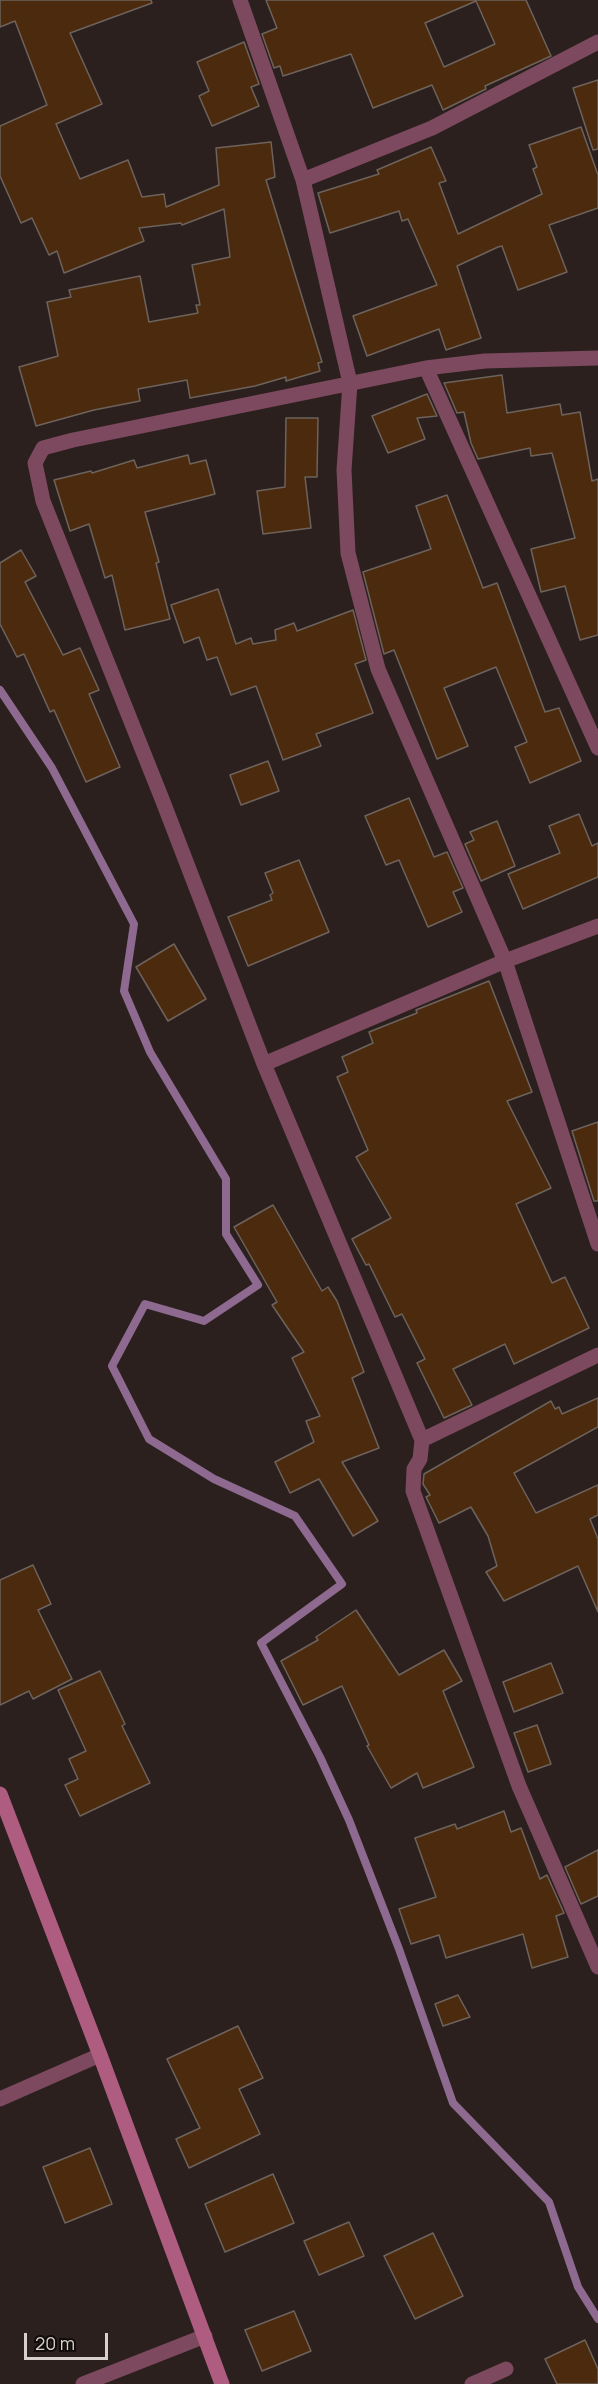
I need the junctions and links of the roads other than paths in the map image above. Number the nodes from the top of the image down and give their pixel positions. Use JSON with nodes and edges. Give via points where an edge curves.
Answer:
{"nodes":[{"id":1,"x":240,"y":0,"type":"edge"},
{"id":2,"x":598,"y":42,"type":"edge"},
{"id":3,"x":303,"y":180,"type":"junction"},
{"id":4,"x":598,"y":358,"type":"edge"},
{"id":5,"x":426,"y":368,"type":"junction"},
{"id":6,"x":350,"y":383,"type":"junction"},
{"id":7,"x":598,"y":748,"type":"edge"},
{"id":8,"x":598,"y":926,"type":"edge"},
{"id":9,"x":505,"y":961,"type":"junction"},
{"id":10,"x":264,"y":1064,"type":"junction"},
{"id":11,"x":598,"y":1244,"type":"edge"},
{"id":12,"x":598,"y":1355,"type":"edge"},
{"id":13,"x":422,"y":1440,"type":"junction"},
{"id":14,"x":0,"y":1794,"type":"edge"},
{"id":15,"x":598,"y":1967,"type":"edge"},
{"id":16,"x":100,"y":2055,"type":"junction"},
{"id":17,"x":0,"y":2099,"type":"edge"},
{"id":18,"x":205,"y":2336,"type":"junction"},
{"id":19,"x":506,"y":2369,"type":"dead end"},
{"id":20,"x":83,"y":2384,"type":"edge"},
{"id":21,"x":222,"y":2384,"type":"edge"},
{"id":22,"x":472,"y":2384,"type":"edge"}],
"edges":[{"from":1,"to":3,"type":"street"},
{"from":2,"to":3,"type":"street","via":[[432,128]]},
{"from":3,"to":6,"type":"street"},
{"from":4,"to":5,"type":"street","via":[[485,361]]},
{"from":5,"to":6,"type":"street"},
{"from":5,"to":7,"type":"street"},
{"from":6,"to":9,"type":"street","via":[[344,470],[348,553],[378,669]]},
{"from":6,"to":10,"type":"street","via":[[44,448],[35,463],[43,501]]},
{"from":8,"to":9,"type":"street"},
{"from":9,"to":10,"type":"street"},
{"from":9,"to":11,"type":"street"},
{"from":10,"to":13,"type":"street"},
{"from":12,"to":13,"type":"street"},
{"from":13,"to":15,"type":"street","via":[[413,1491],[519,1786]]},
{"from":14,"to":16,"type":"street"},
{"from":16,"to":17,"type":"street"},
{"from":16,"to":18,"type":"street"},
{"from":18,"to":20,"type":"street"},
{"from":18,"to":21,"type":"street"},
{"from":19,"to":22,"type":"street"}]}
